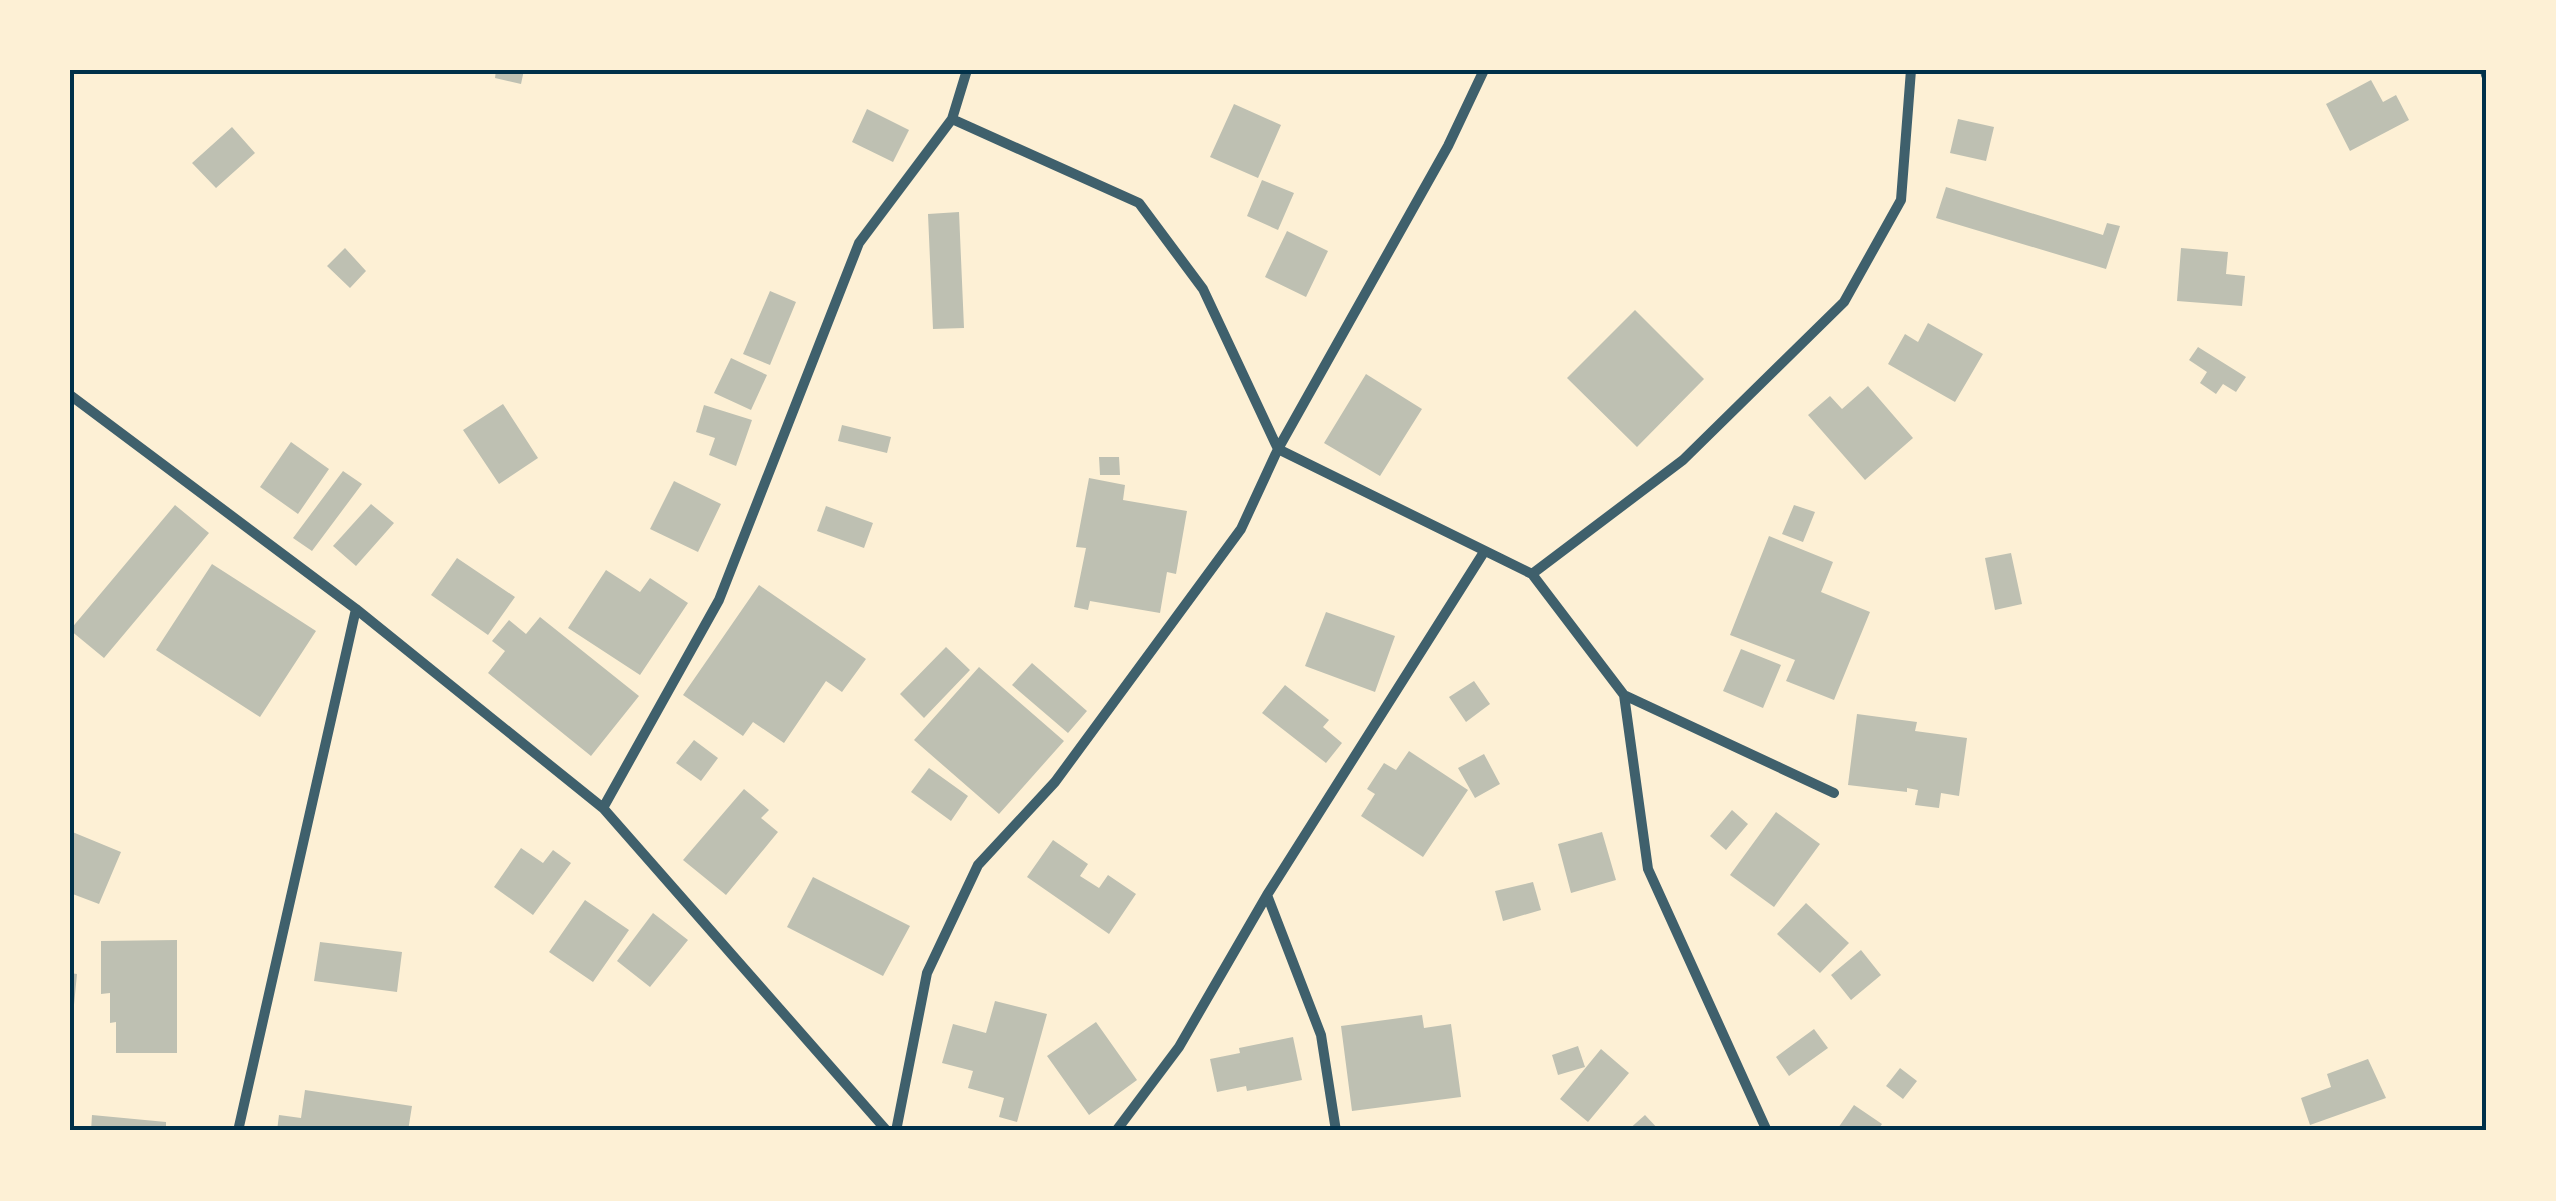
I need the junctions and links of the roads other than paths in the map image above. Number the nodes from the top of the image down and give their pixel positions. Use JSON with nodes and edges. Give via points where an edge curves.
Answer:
{"nodes":[{"id":1,"x":966,"y":70,"type":"edge"},
{"id":2,"x":1484,"y":70,"type":"edge"},
{"id":3,"x":1910,"y":70,"type":"edge"},
{"id":4,"x":952,"y":120,"type":"junction"},
{"id":5,"x":70,"y":395,"type":"edge"},
{"id":6,"x":1278,"y":448,"type":"junction"},
{"id":7,"x":1484,"y":552,"type":"junction"},
{"id":8,"x":1532,"y":574,"type":"junction"},
{"id":9,"x":356,"y":610,"type":"junction"},
{"id":10,"x":1624,"y":695,"type":"junction"},
{"id":11,"x":1834,"y":793,"type":"dead end"},
{"id":12,"x":603,"y":808,"type":"junction"},
{"id":13,"x":1267,"y":895,"type":"junction"},
{"id":14,"x":238,"y":1131,"type":"edge"},
{"id":15,"x":887,"y":1131,"type":"edge"},
{"id":16,"x":896,"y":1131,"type":"edge"},
{"id":17,"x":1116,"y":1131,"type":"edge"},
{"id":18,"x":1336,"y":1131,"type":"edge"},
{"id":19,"x":1767,"y":1131,"type":"edge"}],
"edges":[{"from":1,"to":4,"type":"street"},
{"from":2,"to":6,"type":"street"},
{"from":3,"to":8,"type":"street","via":[[1901,200],[1844,302],[1683,460]]},
{"from":4,"to":6,"type":"street","via":[[1139,203],[1203,289]]},
{"from":4,"to":12,"type":"street","via":[[859,242],[719,600]]},
{"from":5,"to":9,"type":"street"},
{"from":6,"to":7,"type":"street"},
{"from":6,"to":16,"type":"street","via":[[1241,530],[1055,782],[978,865],[927,973]]},
{"from":7,"to":8,"type":"street"},
{"from":7,"to":13,"type":"street"},
{"from":8,"to":10,"type":"street"},
{"from":9,"to":12,"type":"street"},
{"from":9,"to":14,"type":"street"},
{"from":10,"to":11,"type":"street"},
{"from":10,"to":19,"type":"street","via":[[1648,869]]},
{"from":12,"to":15,"type":"street"},
{"from":13,"to":17,"type":"street","via":[[1179,1047]]},
{"from":13,"to":18,"type":"street","via":[[1321,1035]]}]}
